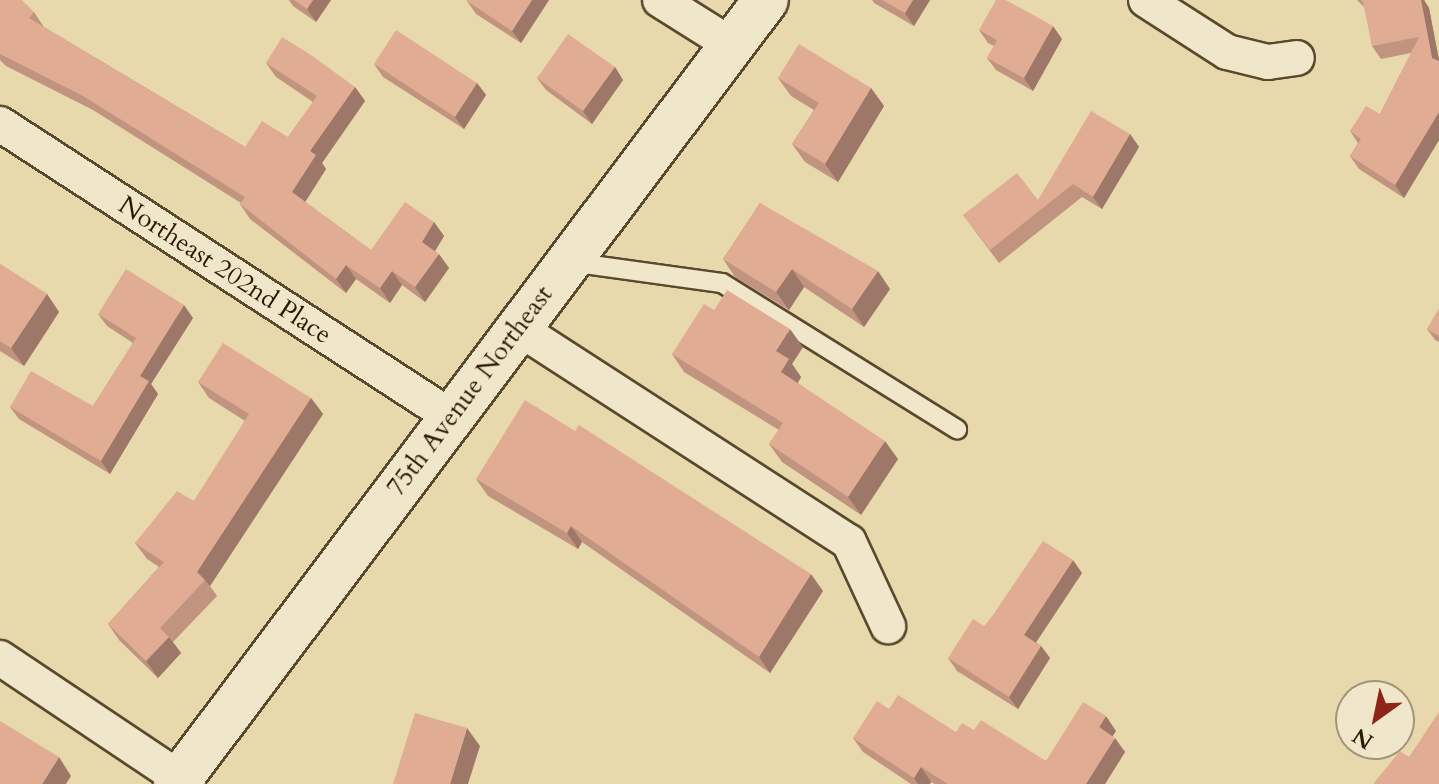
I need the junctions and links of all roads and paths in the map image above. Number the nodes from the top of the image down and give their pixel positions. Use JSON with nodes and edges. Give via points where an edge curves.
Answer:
{"nodes":[{"id":1,"x":660,"y":0,"type":"edge"},
{"id":2,"x":766,"y":0,"type":"edge"},
{"id":3,"x":1146,"y":0,"type":"edge"},
{"id":4,"x":735,"y":47,"type":"junction"},
{"id":5,"x":1297,"y":58,"type":"dead end"},
{"id":6,"x":0,"y":124,"type":"edge"},
{"id":7,"x":570,"y":262,"type":"junction"},
{"id":8,"x":518,"y":328,"type":"junction"},
{"id":9,"x":450,"y":416,"type":"junction"},
{"id":10,"x":957,"y":429,"type":"dead end"},
{"id":11,"x":888,"y":626,"type":"dead end"},
{"id":12,"x":0,"y":658,"type":"edge"},
{"id":13,"x":181,"y":782,"type":"edge"}],
"edges":[{"from":1,"to":4,"type":"street"},
{"from":2,"to":4,"type":"street","name":"75th Avenue Northeast"},
{"from":3,"to":5,"type":"street","via":[[1227,52],[1268,62]]},
{"from":4,"to":7,"type":"street","name":"75th Avenue Northeast"},
{"from":6,"to":9,"type":"street","name":"Northeast 202nd Place"},
{"from":7,"to":8,"type":"street","name":"75th Avenue Northeast"},
{"from":7,"to":10,"type":"lane","via":[[722,283]]},
{"from":8,"to":9,"type":"street","name":"75th Avenue Northeast"},
{"from":8,"to":11,"type":"street","via":[[849,542]]},
{"from":9,"to":13,"type":"street","name":"75th Avenue Northeast"},
{"from":12,"to":13,"type":"street"}]}
